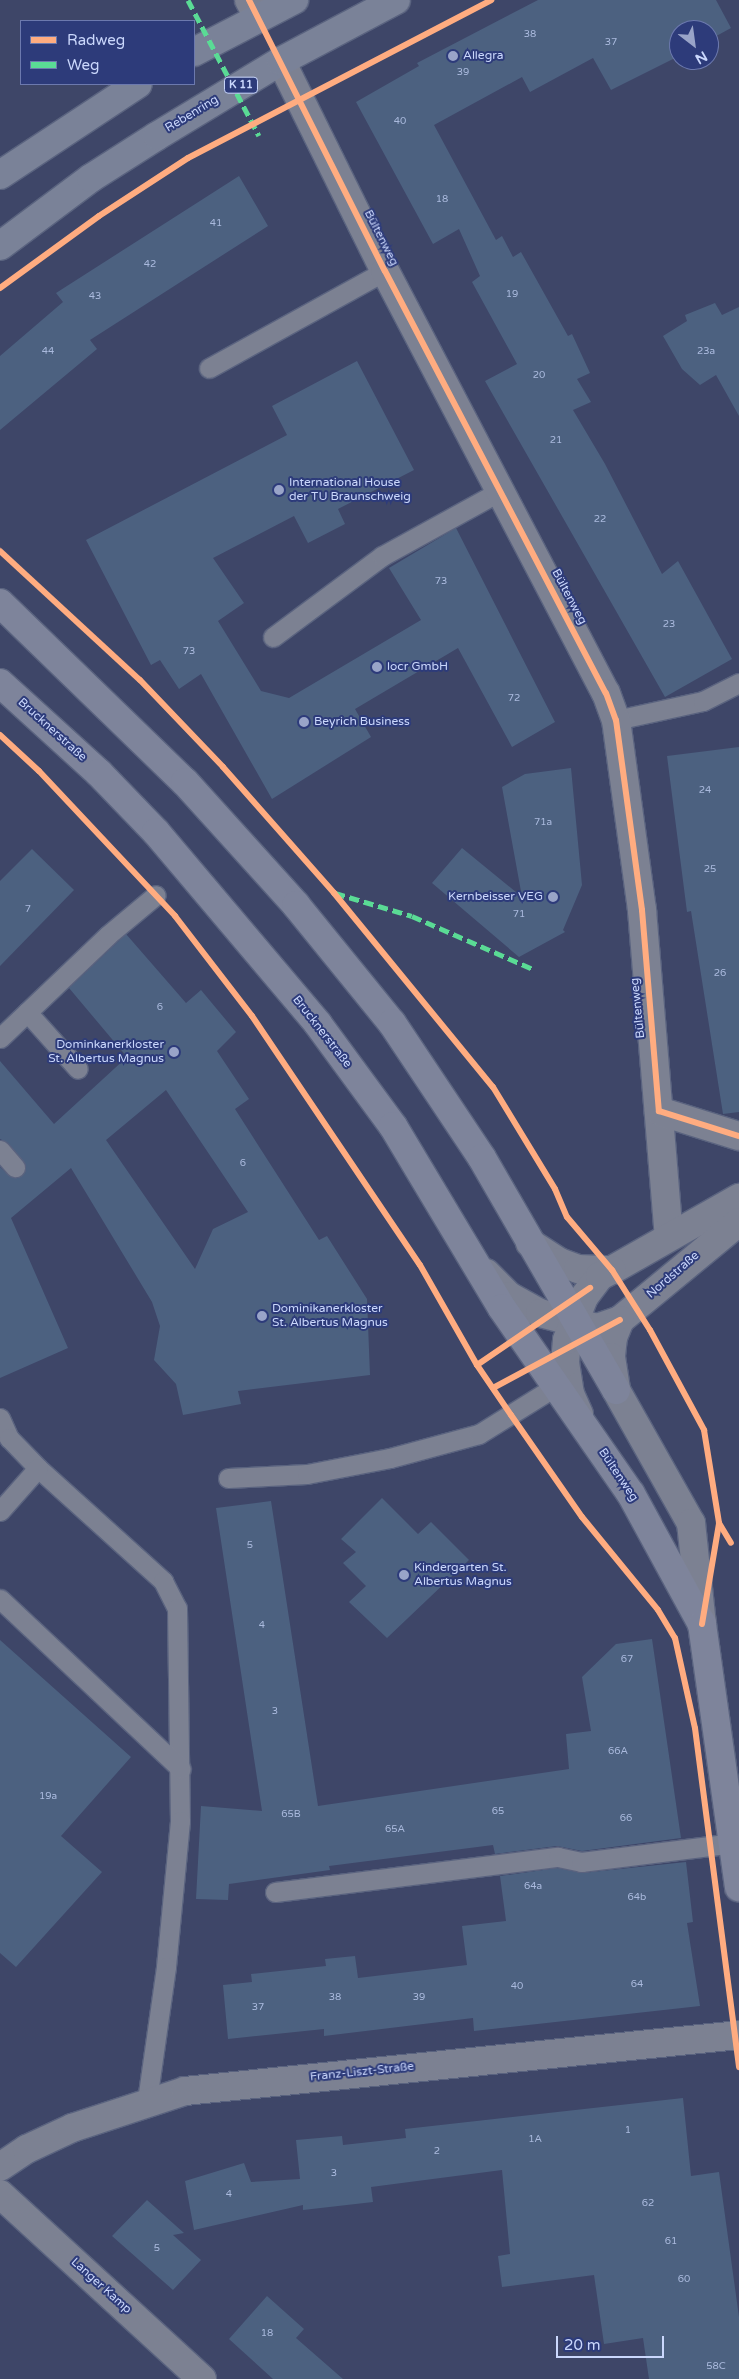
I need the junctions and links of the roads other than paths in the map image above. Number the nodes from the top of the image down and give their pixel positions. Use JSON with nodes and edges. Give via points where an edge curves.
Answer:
{"nodes":[{"id":1,"x":294,"y":0,"type":"edge"},
{"id":2,"x":396,"y":0,"type":"edge"},
{"id":3,"x":254,"y":8,"type":"edge"},
{"id":4,"x":195,"y":51,"type":"edge"},
{"id":5,"x":281,"y":62,"type":"junction"},
{"id":6,"x":136,"y":85,"type":"edge"},
{"id":7,"x":0,"y":175,"type":"edge"},
{"id":8,"x":0,"y":246,"type":"edge"},
{"id":9,"x":385,"y":271,"type":"junction"},
{"id":10,"x":209,"y":368,"type":"dead end"},
{"id":11,"x":500,"y":492,"type":"junction"},
{"id":12,"x":0,"y":603,"type":"edge"},
{"id":13,"x":273,"y":637,"type":"dead end"},
{"id":14,"x":0,"y":683,"type":"edge"},
{"id":15,"x":739,"y":683,"type":"edge"},
{"id":16,"x":616,"y":720,"type":"junction"},
{"id":17,"x":156,"y":895,"type":"dead end"},
{"id":18,"x":27,"y":1012,"type":"junction"},
{"id":19,"x":0,"y":1038,"type":"edge"},
{"id":20,"x":78,"y":1069,"type":"dead end"},
{"id":21,"x":659,"y":1111,"type":"junction"},
{"id":22,"x":739,"y":1136,"type":"edge"},
{"id":23,"x":0,"y":1150,"type":"edge"},
{"id":24,"x":15,"y":1168,"type":"dead end"},
{"id":25,"x":739,"y":1198,"type":"edge"},
{"id":26,"x":739,"y":1222,"type":"edge"},
{"id":27,"x":669,"y":1235,"type":"junction"},
{"id":28,"x":530,"y":1243,"type":"junction"},
{"id":29,"x":476,"y":1264,"type":"junction"},
{"id":30,"x":612,"y":1270,"type":"junction"},
{"id":31,"x":574,"y":1320,"type":"junction"},
{"id":32,"x":620,"y":1320,"type":"junction"},
{"id":33,"x":556,"y":1386,"type":"junction"},
{"id":34,"x":616,"y":1390,"type":"junction"},
{"id":35,"x":0,"y":1418,"type":"edge"},
{"id":36,"x":585,"y":1427,"type":"junction"},
{"id":37,"x":38,"y":1468,"type":"junction"},
{"id":38,"x":228,"y":1478,"type":"dead end"},
{"id":39,"x":0,"y":1510,"type":"edge"},
{"id":40,"x":0,"y":1599,"type":"edge"},
{"id":41,"x":702,"y":1624,"type":"junction"},
{"id":42,"x":181,"y":1769,"type":"junction"},
{"id":43,"x":734,"y":1843,"type":"junction"},
{"id":44,"x":739,"y":1887,"type":"edge"},
{"id":45,"x":275,"y":1892,"type":"dead end"},
{"id":46,"x":739,"y":2035,"type":"edge"},
{"id":47,"x":147,"y":2101,"type":"junction"},
{"id":48,"x":0,"y":2168,"type":"edge"},
{"id":49,"x":0,"y":2194,"type":"edge"},
{"id":50,"x":202,"y":2379,"type":"edge"}],
"edges":[{"from":1,"to":3,"type":"main road"},
{"from":2,"to":5,"type":"main road","name":"Rebenring","number":"K 11"},
{"from":3,"to":4,"type":"main road"},
{"from":5,"to":8,"type":"main road","name":"Rebenring","number":"K 11","via":[[99,173]]},
{"from":5,"to":9,"type":"street","name":"Bültenweg"},
{"from":6,"to":7,"type":"main road"},
{"from":9,"to":10,"type":"lane"},
{"from":9,"to":11,"type":"street","name":"Bültenweg"},
{"from":11,"to":13,"type":"lane","via":[[382,556]]},
{"from":11,"to":16,"type":"street","name":"Bültenweg","via":[[606,693]]},
{"from":12,"to":28,"type":"main road","via":[[185,782],[296,905],[392,1023],[477,1150]]},
{"from":14,"to":29,"type":"main road","name":"Brucknerstraße","via":[[78,753],[156,832],[305,1010],[393,1126]]},
{"from":15,"to":16,"type":"lane","via":[[703,701]]},
{"from":16,"to":21,"type":"street","name":"Bültenweg","via":[[642,910]]},
{"from":17,"to":18,"type":"lane"},
{"from":18,"to":19,"type":"lane"},
{"from":18,"to":20,"type":"lane"},
{"from":21,"to":22,"type":"street"},
{"from":21,"to":27,"type":"street","name":"Bültenweg"},
{"from":23,"to":24,"type":"lane"},
{"from":25,"to":27,"type":"street"},
{"from":26,"to":32,"type":"street","name":"Nordstraße"},
{"from":27,"to":30,"type":"street"},
{"from":28,"to":30,"type":"street","via":[[559,1262],[578,1269]]},
{"from":28,"to":31,"type":"main road"},
{"from":29,"to":31,"type":"street","name":"Nordstraße","via":[[509,1296],[540,1313]]},
{"from":29,"to":33,"type":"main road","name":"Brucknerstraße"},
{"from":30,"to":31,"type":"street","name":"Bültenweg","via":[[590,1288]]},
{"from":31,"to":32,"type":"street","name":"Nordstraße","via":[[597,1328]]},
{"from":31,"to":34,"type":"main road","name":"Bültenweg"},
{"from":31,"to":36,"type":"street","name":"Bültenweg","via":[[567,1340],[565,1363],[570,1394]]},
{"from":32,"to":34,"type":"street","name":"Bültenweg","via":[[613,1337],[611,1357]]},
{"from":33,"to":36,"type":"main road","name":"Brucknerstraße"},
{"from":33,"to":38,"type":"lane","via":[[479,1434],[390,1458],[307,1474]]},
{"from":34,"to":41,"type":"street","name":"Bültenweg","via":[[691,1523]]},
{"from":35,"to":37,"type":"lane","via":[[9,1438]]},
{"from":36,"to":41,"type":"main road","name":"Bültenweg","via":[[632,1494]]},
{"from":37,"to":39,"type":"lane"},
{"from":37,"to":42,"type":"lane","via":[[163,1581],[177,1608]]},
{"from":40,"to":42,"type":"lane"},
{"from":41,"to":43,"type":"main road","name":"Bültenweg"},
{"from":42,"to":47,"type":"lane","via":[[180,1821],[167,1958]]},
{"from":43,"to":44,"type":"main road","name":"Bültenweg"},
{"from":43,"to":45,"type":"lane","via":[[581,1862],[558,1857]]},
{"from":46,"to":47,"type":"street","name":"Franz-Liszt-Straße","via":[[224,2086]]},
{"from":47,"to":48,"type":"street","name":"Franz-Liszt-Straße","via":[[72,2128],[27,2149]]},
{"from":49,"to":50,"type":"street","name":"Langer Kamp"}]}
